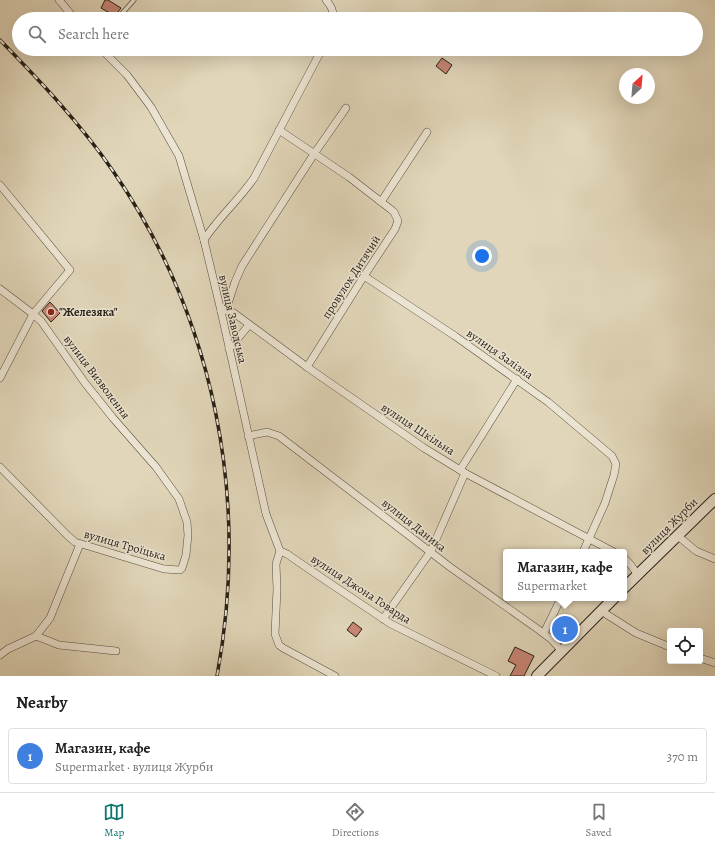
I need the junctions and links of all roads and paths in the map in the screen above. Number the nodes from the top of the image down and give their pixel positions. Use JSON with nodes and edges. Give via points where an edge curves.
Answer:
{"nodes":[{"id":1,"x":59,"y":0,"type":"edge"},
{"id":2,"x":134,"y":0,"type":"edge"},
{"id":3,"x":326,"y":0,"type":"edge"},
{"id":4,"x":69,"y":12,"type":"edge"},
{"id":5,"x":123,"y":12,"type":"edge"},
{"id":6,"x":334,"y":12,"type":"edge"},
{"id":7,"x":108,"y":56,"type":"edge"},
{"id":8,"x":318,"y":56,"type":"edge"},
{"id":9,"x":346,"y":108,"type":"dead end"},
{"id":10,"x":280,"y":130,"type":"junction"},
{"id":11,"x":427,"y":132,"type":"dead end"},
{"id":12,"x":314,"y":154,"type":"junction"},
{"id":13,"x":0,"y":185,"type":"edge"},
{"id":14,"x":381,"y":202,"type":"junction"},
{"id":15,"x":204,"y":240,"type":"junction"},
{"id":16,"x":364,"y":276,"type":"junction"},
{"id":17,"x":0,"y":290,"type":"edge"},
{"id":18,"x":223,"y":310,"type":"junction"},
{"id":19,"x":34,"y":314,"type":"junction"},
{"id":20,"x":249,"y":325,"type":"junction"},
{"id":21,"x":229,"y":349,"type":"junction"},
{"id":22,"x":307,"y":367,"type":"junction"},
{"id":23,"x":0,"y":378,"type":"edge"},
{"id":24,"x":517,"y":379,"type":"junction"},
{"id":25,"x":248,"y":436,"type":"junction"},
{"id":26,"x":0,"y":467,"type":"edge"},
{"id":27,"x":462,"y":471,"type":"junction"},
{"id":28,"x":715,"y":499,"type":"edge"},
{"id":29,"x":678,"y":536,"type":"junction"},
{"id":30,"x":589,"y":539,"type":"junction"},
{"id":31,"x":80,"y":544,"type":"junction"},
{"id":32,"x":584,"y":549,"type":"edge"},
{"id":33,"x":608,"y":549,"type":"edge"},
{"id":34,"x":280,"y":551,"type":"junction"},
{"id":35,"x":431,"y":551,"type":"junction"},
{"id":36,"x":715,"y":559,"type":"edge"},
{"id":37,"x":627,"y":561,"type":"edge"},
{"id":38,"x":179,"y":570,"type":"joint"},
{"id":39,"x":638,"y":575,"type":"junction"},
{"id":40,"x":627,"y":585,"type":"edge"},
{"id":41,"x":560,"y":601,"type":"edge"},
{"id":42,"x":611,"y":601,"type":"edge"},
{"id":43,"x":602,"y":610,"type":"junction"},
{"id":44,"x":383,"y":619,"type":"junction"},
{"id":45,"x":544,"y":633,"type":"junction"},
{"id":46,"x":36,"y":636,"type":"junction"},
{"id":47,"x":667,"y":646,"type":"edge"},
{"id":48,"x":561,"y":650,"type":"junction"},
{"id":49,"x":116,"y":651,"type":"dead end"},
{"id":50,"x":0,"y":655,"type":"edge"},
{"id":51,"x":703,"y":659,"type":"edge"},
{"id":52,"x":715,"y":664,"type":"edge"},
{"id":53,"x":335,"y":676,"type":"edge"},
{"id":54,"x":496,"y":676,"type":"edge"},
{"id":55,"x":537,"y":676,"type":"edge"}],
"edges":[{"from":1,"to":4,"type":"street"},
{"from":2,"to":5,"type":"lane"},
{"from":3,"to":6,"type":"street"},
{"from":7,"to":15,"type":"street","name":"вулиця Заводська","via":[[127,75],[151,107],[179,156]]},
{"from":8,"to":10,"type":"street"},
{"from":9,"to":12,"type":"street"},
{"from":10,"to":12,"type":"street"},
{"from":10,"to":15,"type":"street","via":[[248,188],[213,226]]},
{"from":11,"to":14,"type":"street"},
{"from":12,"to":14,"type":"street"},
{"from":12,"to":18,"type":"street","via":[[242,266]]},
{"from":13,"to":19,"type":"street","via":[[70,270]]},
{"from":14,"to":16,"type":"street","name":"провулок Дитячий","via":[[394,212],[398,221]]},
{"from":15,"to":18,"type":"street","name":"вулиця Заводська"},
{"from":16,"to":22,"type":"street","name":"провулок Дитячий"},
{"from":16,"to":24,"type":"street","name":"вулиця Залізна"},
{"from":17,"to":19,"type":"street","name":"вулиця Визволення"},
{"from":18,"to":20,"type":"street","name":"вулиця Шкільна","via":[[234,314]]},
{"from":18,"to":21,"type":"street","name":"вулиця Заводська"},
{"from":19,"to":23,"type":"street"},
{"from":19,"to":38,"type":"street","name":"вулиця Визволення","via":[[46,326],[85,383],[113,418],[156,466],[179,500],[187,522],[188,535],[186,555]]},
{"from":20,"to":21,"type":"street"},
{"from":20,"to":22,"type":"street","name":"вулиця Шкільна"},
{"from":21,"to":25,"type":"street","name":"вулиця Заводська"},
{"from":22,"to":27,"type":"street","name":"вулиця Шкільна","via":[[424,448]]},
{"from":24,"to":27,"type":"street"},
{"from":24,"to":30,"type":"street","name":"вулиця Залізна","via":[[609,452],[615,460],[616,467],[610,490]]},
{"from":25,"to":34,"type":"street","name":"вулиця Заводська","via":[[266,514]]},
{"from":25,"to":35,"type":"street","name":"вулиця Даника","via":[[267,432],[279,436]]},
{"from":26,"to":31,"type":"street","name":"вулиця Троїцька","via":[[68,536]]},
{"from":27,"to":30,"type":"street","name":"вулиця Шкільна"},
{"from":27,"to":35,"type":"street"},
{"from":28,"to":29,"type":"street","name":"вулиця Журби"},
{"from":29,"to":36,"type":"street","via":[[696,552]]},
{"from":29,"to":39,"type":"street","name":"вулиця Журби"},
{"from":30,"to":32,"type":"street"},
{"from":30,"to":33,"type":"street","name":"вулиця Шкільна"},
{"from":31,"to":38,"type":"street","name":"вулиця Троїцька","via":[[164,569]]},
{"from":31,"to":46,"type":"street","via":[[50,618]]},
{"from":34,"to":44,"type":"street","name":"вулиця Джона Говарда"},
{"from":34,"to":53,"type":"street","via":[[276,564],[275,634],[280,645],[288,651]]},
{"from":35,"to":44,"type":"street"},
{"from":35,"to":45,"type":"street","name":"вулиця Даника"},
{"from":37,"to":39,"type":"street"},
{"from":39,"to":40,"type":"street","name":"вулиця Журби"},
{"from":41,"to":45,"type":"street"},
{"from":42,"to":43,"type":"street"},
{"from":43,"to":47,"type":"street","via":[[636,633]]},
{"from":43,"to":48,"type":"street"},
{"from":44,"to":54,"type":"street","name":"вулиця Джона Говарда"},
{"from":45,"to":48,"type":"street","name":"вулиця Даника"},
{"from":46,"to":49,"type":"street","via":[[59,645]]},
{"from":46,"to":50,"type":"street"},
{"from":48,"to":55,"type":"street"},
{"from":51,"to":52,"type":"street"}]}
